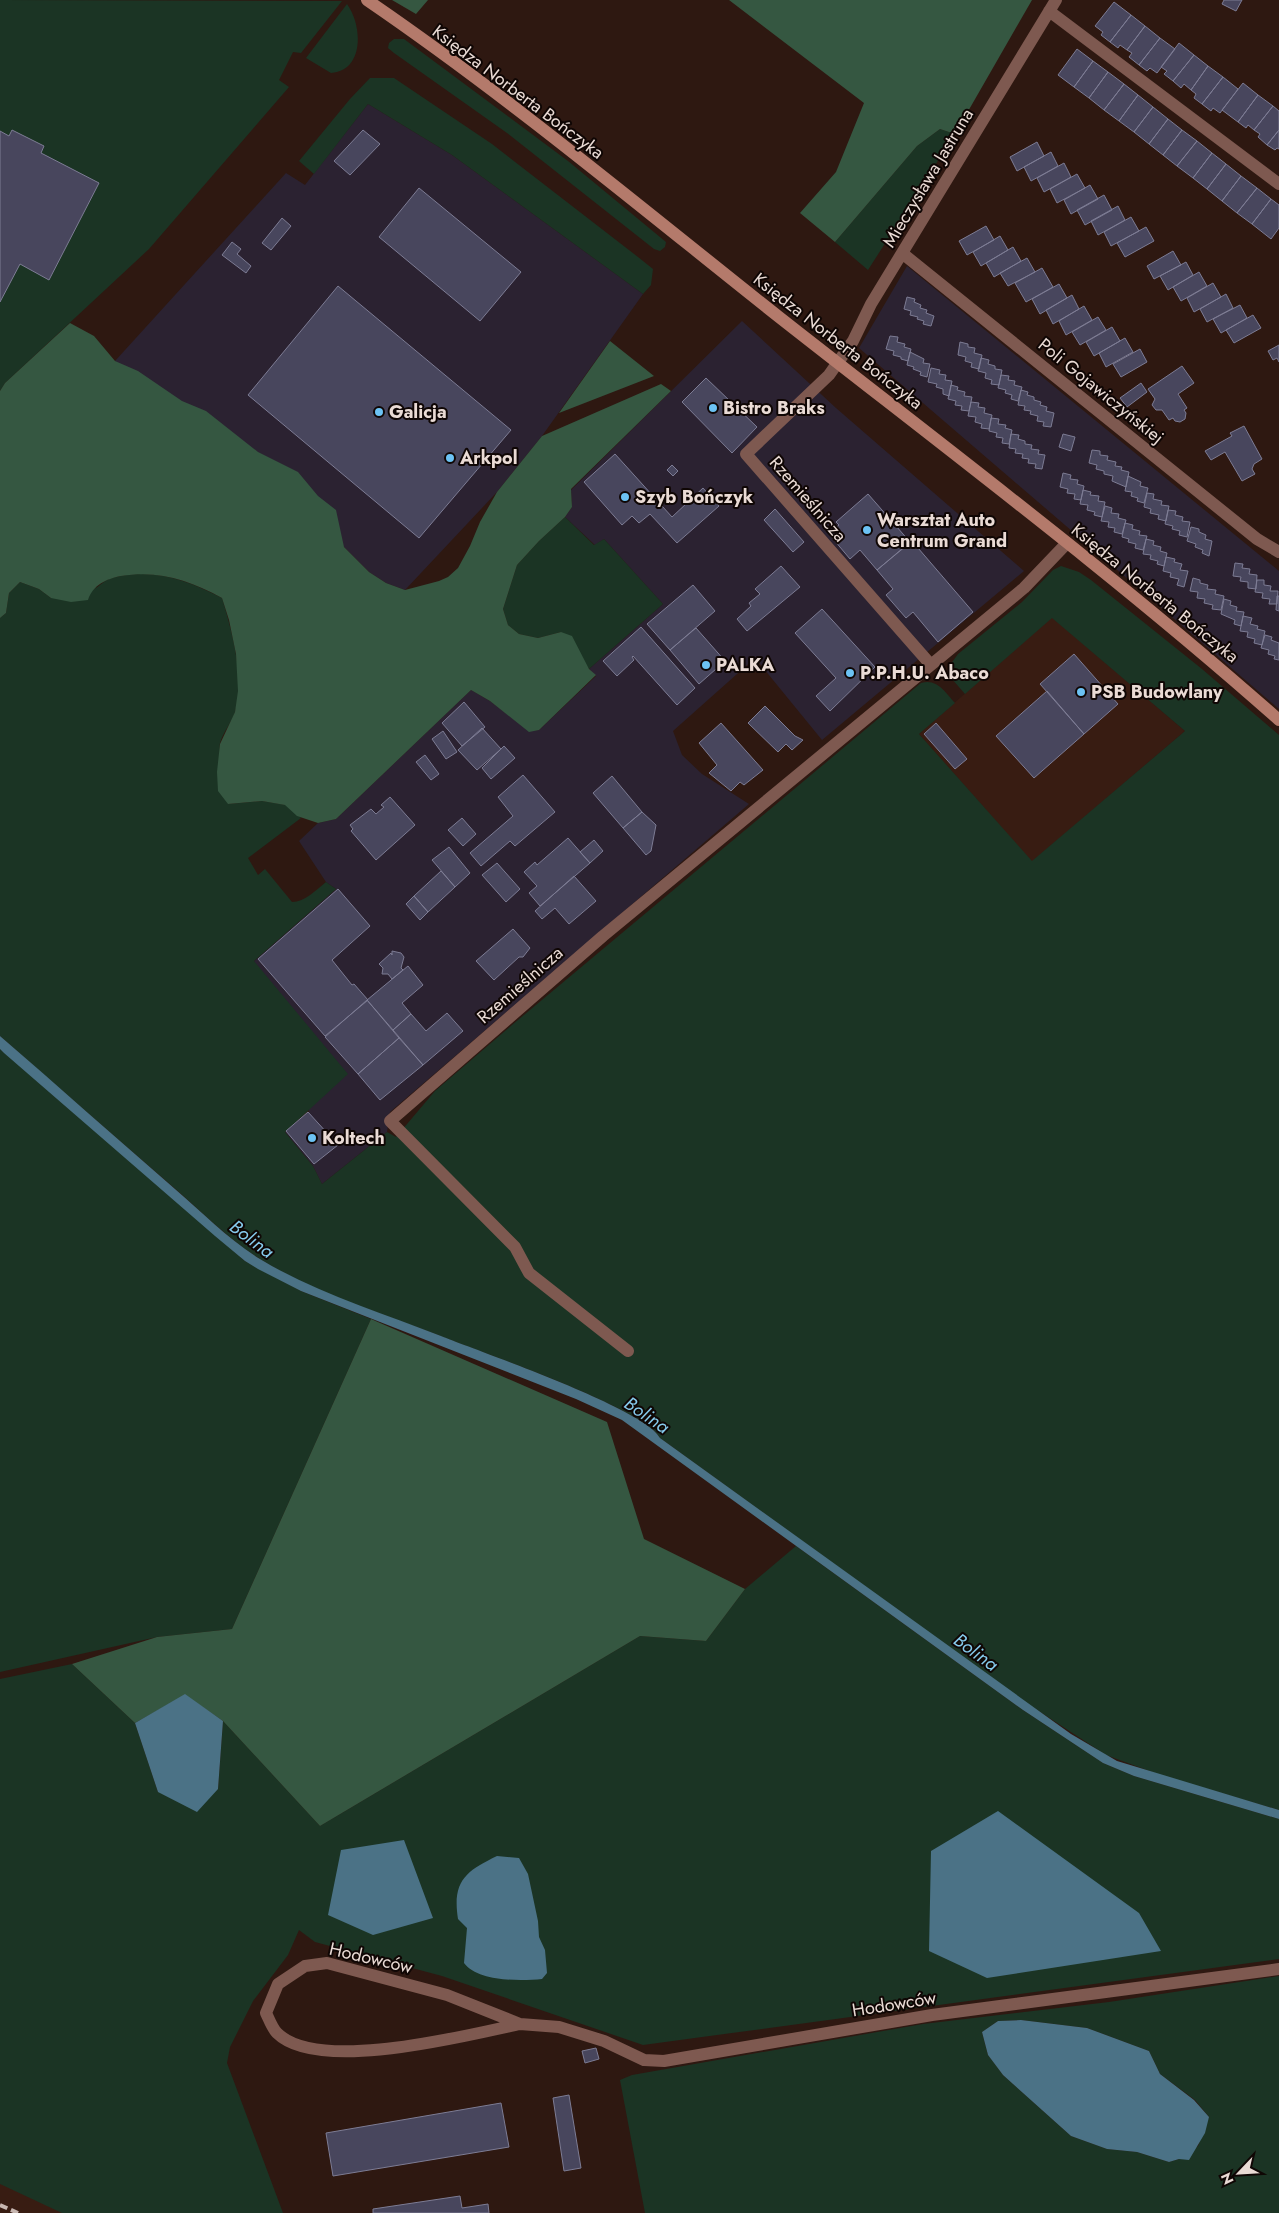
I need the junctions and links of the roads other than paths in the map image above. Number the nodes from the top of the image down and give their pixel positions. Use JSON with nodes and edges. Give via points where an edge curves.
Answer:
{"nodes":[{"id":1,"x":367,"y":0,"type":"edge"},
{"id":2,"x":1052,"y":6,"type":"edge"},
{"id":3,"x":1279,"y":184,"type":"edge"},
{"id":4,"x":902,"y":253,"type":"junction"},
{"id":5,"x":838,"y":363,"type":"junction"},
{"id":6,"x":1067,"y":543,"type":"junction"},
{"id":7,"x":1279,"y":552,"type":"edge"},
{"id":8,"x":931,"y":665,"type":"junction"},
{"id":9,"x":1279,"y":720,"type":"edge"},
{"id":10,"x":628,"y":1351,"type":"dead end"},
{"id":11,"x":1279,"y":1968,"type":"edge"},
{"id":12,"x":520,"y":2024,"type":"junction"}],
"edges":[{"from":1,"to":5,"type":"street","name":"Księdza Norberta Bończyka","via":[[505,101]]},
{"from":2,"to":3,"type":"street","name":"Mieczysława Jastruna"},
{"from":2,"to":4,"type":"street","name":"Mieczysława Jastruna"},
{"from":4,"to":5,"type":"street","name":"Mieczysława Jastruna"},
{"from":4,"to":7,"type":"street","name":"Poli Gojawiczyńskiej","via":[[1250,534]]},
{"from":5,"to":6,"type":"street","name":"Księdza Norberta Bończyka"},
{"from":5,"to":8,"type":"street","name":"Rzemieślnicza","via":[[746,454]]},
{"from":6,"to":8,"type":"street","name":"Rzemieślnicza","via":[[1024,588]]},
{"from":6,"to":9,"type":"street","name":"Księdza Norberta Bończyka","via":[[1212,660]]},
{"from":8,"to":10,"type":"street","name":"Rzemieślnicza","via":[[603,936],[390,1121],[515,1247],[529,1273]]},
{"from":11,"to":12,"type":"street","name":"Hodowców","via":[[932,2015],[664,2061],[644,2060],[604,2041],[559,2028]]},
{"from":12,"to":12,"type":"street","name":"Hodowców","via":[[406,2046],[318,2051],[294,2044],[277,2033],[266,2013],[278,1984],[305,1966],[327,1963],[446,1995]]}]}
